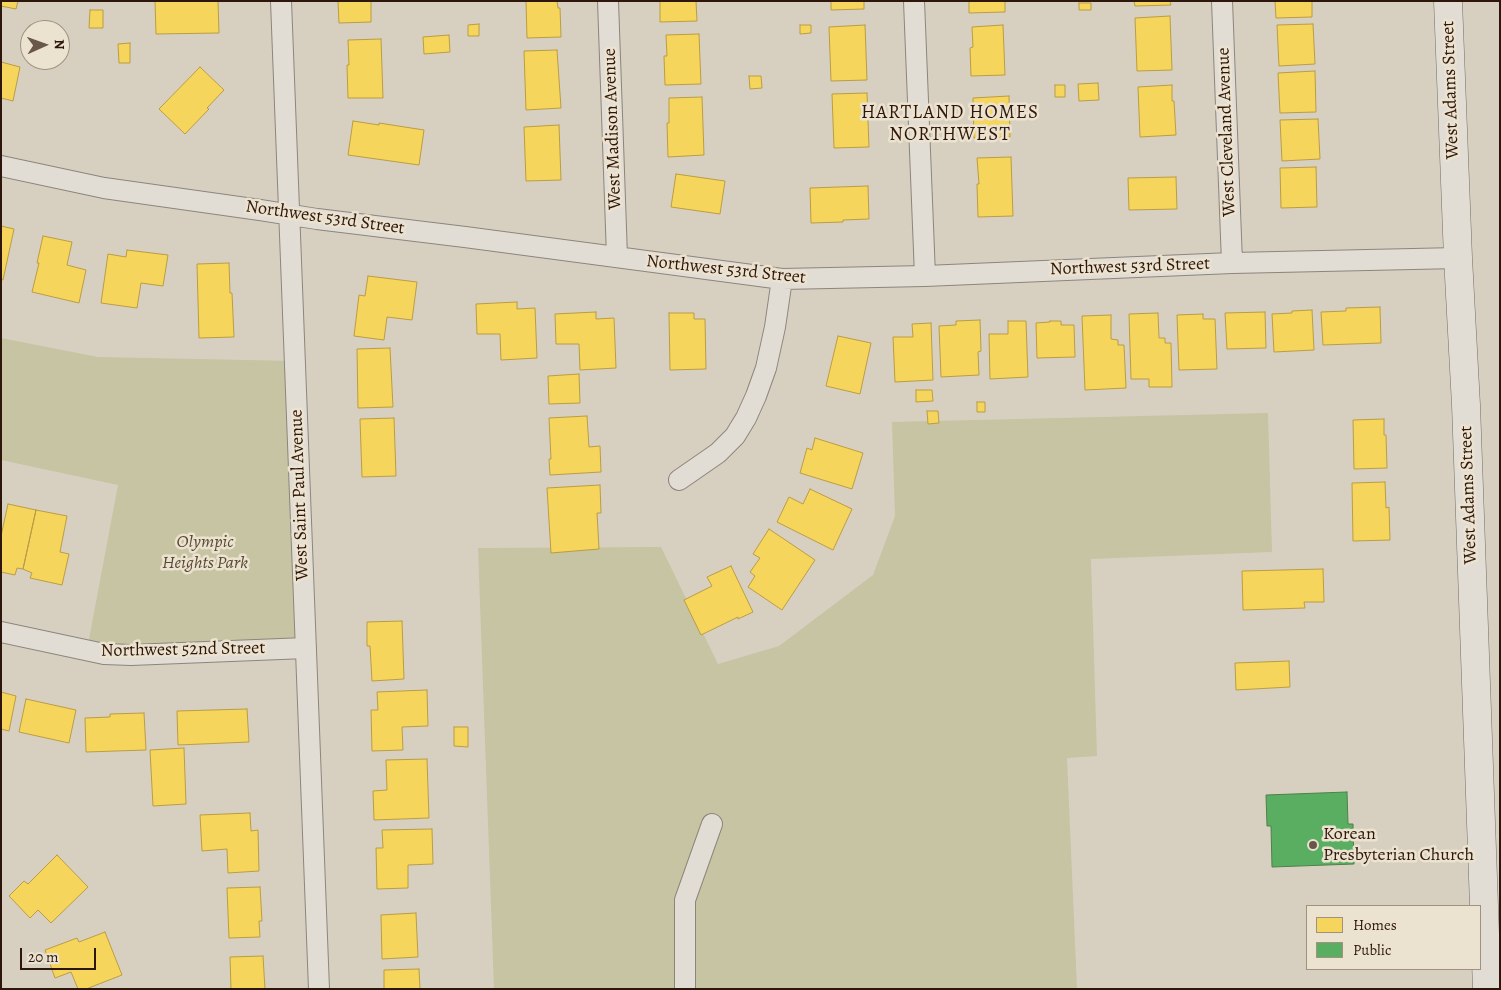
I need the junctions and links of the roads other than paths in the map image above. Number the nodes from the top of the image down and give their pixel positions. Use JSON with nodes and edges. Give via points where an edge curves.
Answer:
{"nodes":[{"id":1,"x":281,"y":1,"type":"edge"},
{"id":2,"x":608,"y":1,"type":"edge"},
{"id":3,"x":914,"y":1,"type":"edge"},
{"id":4,"x":1222,"y":1,"type":"edge"},
{"id":5,"x":1448,"y":1,"type":"edge"},
{"id":6,"x":1,"y":166,"type":"edge"},
{"id":7,"x":290,"y":215,"type":"junction"},
{"id":8,"x":618,"y":258,"type":"junction"},
{"id":9,"x":1458,"y":258,"type":"junction"},
{"id":10,"x":1232,"y":263,"type":"junction"},
{"id":11,"x":925,"y":276,"type":"junction"},
{"id":12,"x":782,"y":279,"type":"junction"},
{"id":13,"x":679,"y":480,"type":"dead end"},
{"id":14,"x":1,"y":632,"type":"edge"},
{"id":15,"x":306,"y":648,"type":"junction"},
{"id":16,"x":712,"y":824,"type":"dead end"},
{"id":17,"x":319,"y":989,"type":"edge"},
{"id":18,"x":685,"y":989,"type":"edge"},
{"id":19,"x":1488,"y":989,"type":"edge"}],
"edges":[{"from":1,"to":7,"type":"street","name":"West Saint Paul Avenue"},
{"from":2,"to":8,"type":"street","name":"West Madison Avenue"},
{"from":3,"to":11,"type":"street"},
{"from":4,"to":10,"type":"street","name":"West Cleveland Avenue"},
{"from":5,"to":9,"type":"main road","name":"West Adams Street"},
{"from":6,"to":7,"type":"street","name":"Northwest 53rd Street","via":[[104,188]]},
{"from":7,"to":8,"type":"street","name":"Northwest 53rd Street"},
{"from":7,"to":15,"type":"street","name":"West Saint Paul Avenue"},
{"from":8,"to":12,"type":"street","name":"Northwest 53rd Street"},
{"from":9,"to":10,"type":"street","name":"Northwest 53rd Street"},
{"from":9,"to":19,"type":"main road","name":"West Adams Street"},
{"from":10,"to":11,"type":"street","name":"Northwest 53rd Street"},
{"from":11,"to":12,"type":"street","name":"Northwest 53rd Street"},
{"from":12,"to":13,"type":"street","via":[[766,368],[746,418],[735,436],[718,453]]},
{"from":14,"to":15,"type":"street","name":"Northwest 52nd Street","via":[[104,654]]},
{"from":15,"to":17,"type":"street","name":"West Saint Paul Avenue"},
{"from":16,"to":18,"type":"street","via":[[685,900]]}]}
